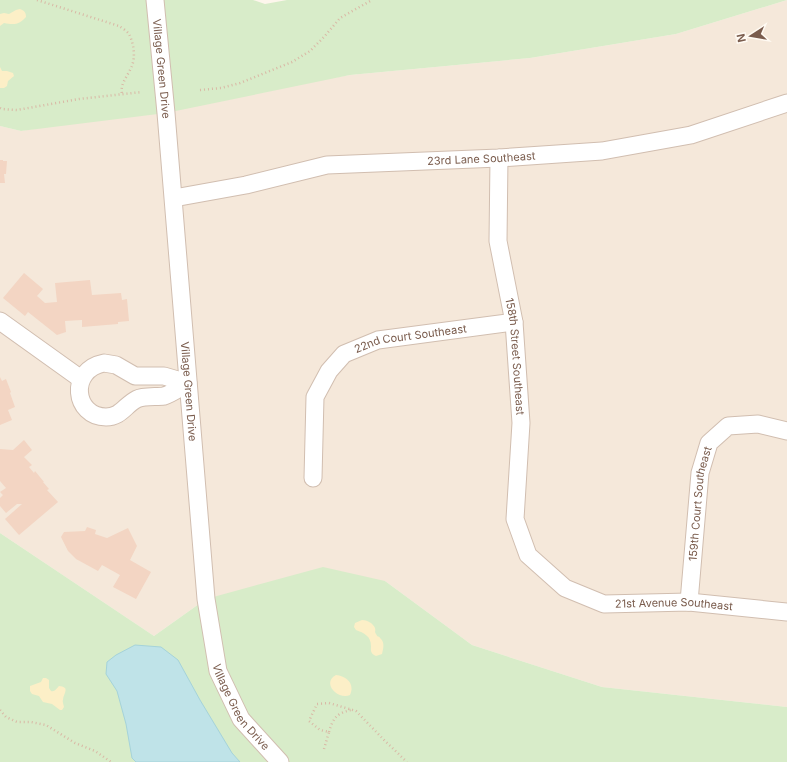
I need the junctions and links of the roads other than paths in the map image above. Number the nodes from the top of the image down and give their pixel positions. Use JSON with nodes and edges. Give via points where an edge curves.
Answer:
{"nodes":[{"id":1,"x":155,"y":0,"type":"edge"},
{"id":2,"x":787,"y":104,"type":"edge"},
{"id":3,"x":499,"y":158,"type":"junction"},
{"id":4,"x":174,"y":198,"type":"junction"},
{"id":5,"x":0,"y":321,"type":"edge"},
{"id":6,"x":514,"y":322,"type":"junction"},
{"id":7,"x":82,"y":379,"type":"junction"},
{"id":8,"x":188,"y":383,"type":"junction"},
{"id":9,"x":787,"y":431,"type":"edge"},
{"id":10,"x":313,"y":478,"type":"dead end"},
{"id":11,"x":528,"y":555,"type":"joint"},
{"id":12,"x":689,"y":602,"type":"junction"},
{"id":13,"x":787,"y":612,"type":"edge"},
{"id":14,"x":280,"y":762,"type":"edge"}],
"edges":[{"from":1,"to":4,"type":"street","name":"Village Green Drive"},
{"from":2,"to":3,"type":"street","name":"23rd Lane Southeast","via":[[691,135],[602,151]]},
{"from":3,"to":4,"type":"street","name":"23rd Lane Southeast","via":[[327,165],[246,185]]},
{"from":3,"to":6,"type":"street","name":"158th Street Southeast","via":[[498,241]]},
{"from":4,"to":8,"type":"street","name":"Village Green Drive"},
{"from":5,"to":7,"type":"street"},
{"from":6,"to":10,"type":"street","name":"22nd Court Southeast","via":[[378,340],[344,354],[329,371],[315,397]]},
{"from":6,"to":11,"type":"street","name":"158th Street Southeast","via":[[521,423],[515,519]]},
{"from":7,"to":8,"type":"street","via":[[93,366],[110,363],[134,376],[164,376]]},
{"from":7,"to":8,"type":"street","via":[[80,396],[85,407],[94,414],[105,417],[117,415],[139,398],[166,396]]},
{"from":8,"to":14,"type":"street","name":"Village Green Drive","via":[[206,599],[218,671],[241,719]]},
{"from":9,"to":12,"type":"street","name":"159th Court Southeast","via":[[758,424],[728,426],[708,443],[700,473]]},
{"from":11,"to":12,"type":"street","name":"21st Avenue Southeast","via":[[565,588],[604,604]]},
{"from":12,"to":13,"type":"street","name":"21st Avenue Southeast"}]}
